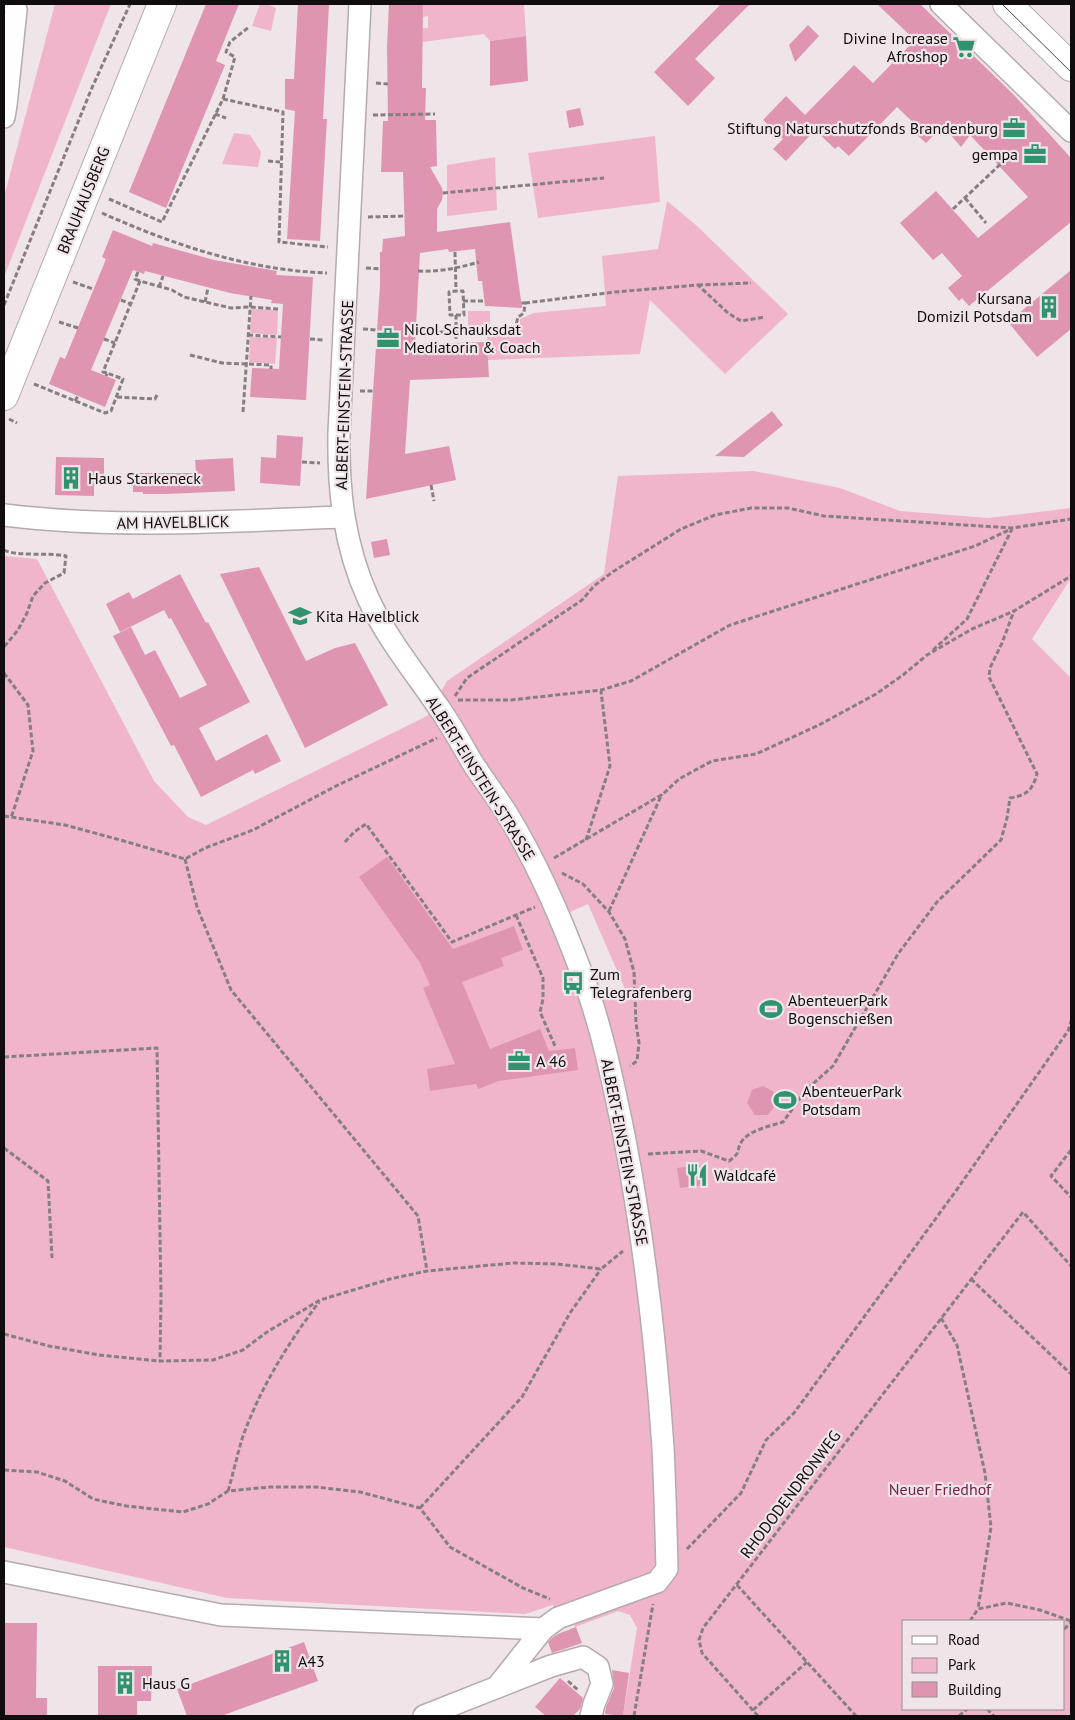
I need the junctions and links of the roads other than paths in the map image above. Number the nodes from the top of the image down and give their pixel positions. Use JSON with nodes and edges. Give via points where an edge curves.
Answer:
{"nodes":[{"id":1,"x":14,"y":4,"type":"edge"},
{"id":2,"x":162,"y":4,"type":"edge"},
{"id":3,"x":360,"y":4,"type":"edge"},
{"id":4,"x":941,"y":4,"type":"edge"},
{"id":5,"x":1007,"y":4,"type":"edge"},
{"id":6,"x":1071,"y":67,"type":"edge"},
{"id":7,"x":4,"y":117,"type":"edge"},
{"id":8,"x":1071,"y":131,"type":"edge"},
{"id":9,"x":8,"y":385,"type":"edge"},
{"id":10,"x":4,"y":514,"type":"edge"},
{"id":11,"x":343,"y":517,"type":"junction"},
{"id":12,"x":4,"y":1572,"type":"edge"},
{"id":13,"x":555,"y":1621,"type":"junction"},
{"id":14,"x":498,"y":1688,"type":"junction"},
{"id":15,"x":592,"y":1710,"type":"edge"},
{"id":16,"x":424,"y":1716,"type":"edge"}],
"edges":[{"from":1,"to":7,"type":"street","via":[[16,10]]},
{"from":2,"to":9,"type":"main road","name":"BRAUHAUSBERG"},
{"from":3,"to":11,"type":"street","name":"ALBERT-EINSTEIN-STRASSE","via":[[338,457]]},
{"from":4,"to":8,"type":"street"},
{"from":5,"to":6,"type":"main road"},
{"from":10,"to":11,"type":"street","name":"AM HAVELBLICK","via":[[124,524]]},
{"from":11,"to":13,"type":"street","name":"ALBERT-EINSTEIN-STRASSE","via":[[358,572],[381,624],[507,814],[557,912],[598,1021],[628,1156],[655,1345],[663,1450],[662,1576]]},
{"from":12,"to":13,"type":"street","via":[[221,1615]]},
{"from":13,"to":14,"type":"street"},
{"from":14,"to":15,"type":"street","via":[[551,1666],[583,1657],[598,1667],[602,1684]]},
{"from":14,"to":16,"type":"street"}]}
